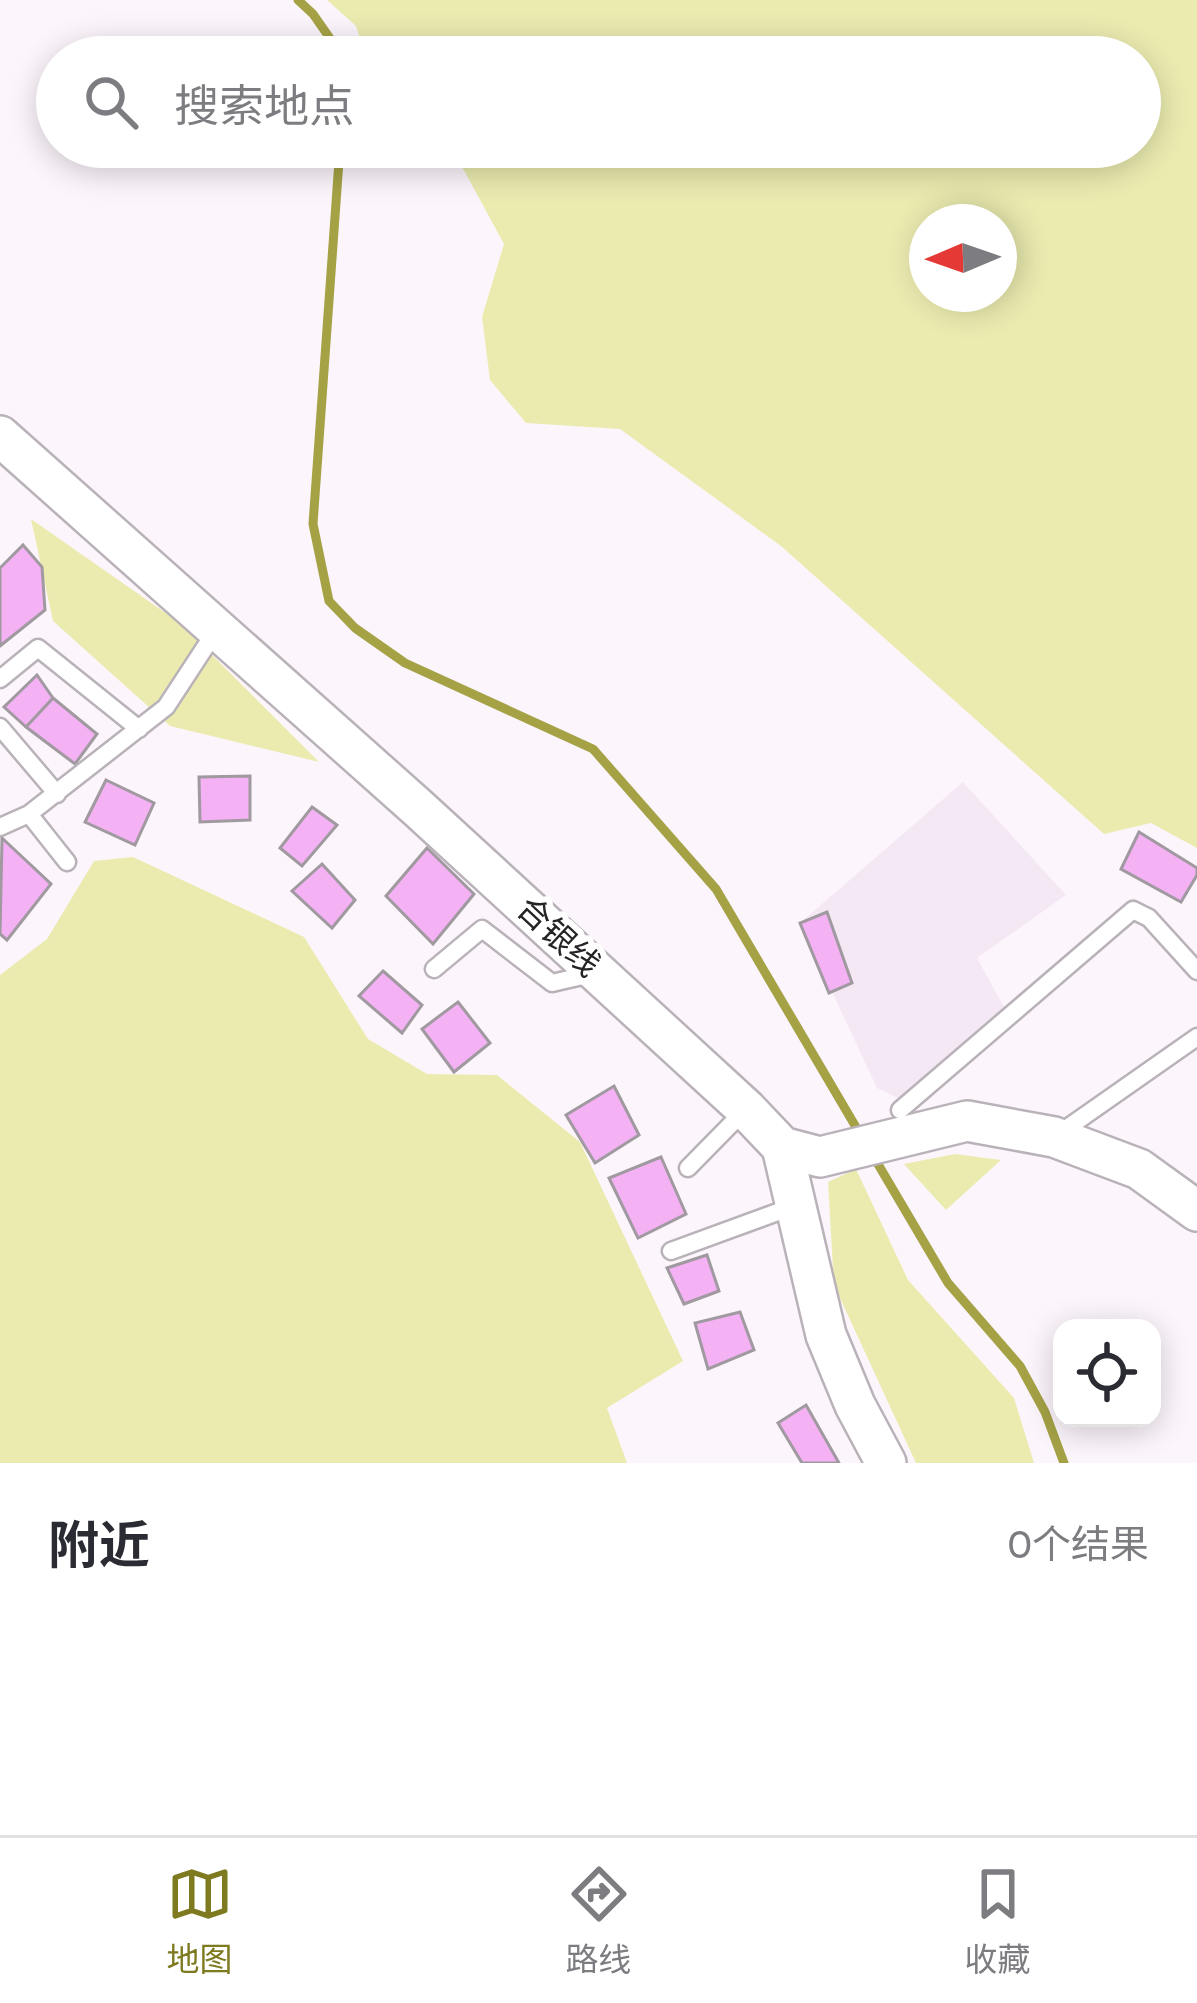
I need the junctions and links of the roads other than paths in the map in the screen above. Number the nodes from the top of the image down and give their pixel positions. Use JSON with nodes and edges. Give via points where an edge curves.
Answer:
{"nodes":[{"id":1,"x":0,"y":436,"type":"edge"},
{"id":2,"x":217,"y":629,"type":"junction"},
{"id":3,"x":0,"y":679,"type":"edge"},
{"id":4,"x":0,"y":727,"type":"edge"},
{"id":5,"x":140,"y":729,"type":"junction"},
{"id":6,"x":57,"y":794,"type":"junction"},
{"id":7,"x":29,"y":814,"type":"junction"},
{"id":8,"x":0,"y":827,"type":"edge"},
{"id":9,"x":67,"y":862,"type":"dead end"},
{"id":10,"x":434,"y":969,"type":"dead end"},
{"id":11,"x":1197,"y":971,"type":"edge"},
{"id":12,"x":597,"y":973,"type":"junction"},
{"id":13,"x":1197,"y":1037,"type":"edge"},
{"id":14,"x":746,"y":1109,"type":"junction"},
{"id":15,"x":900,"y":1110,"type":"dead end"},
{"id":16,"x":1054,"y":1137,"type":"junction"},
{"id":17,"x":782,"y":1147,"type":"junction"},
{"id":18,"x":688,"y":1168,"type":"dead end"},
{"id":19,"x":795,"y":1205,"type":"junction"},
{"id":20,"x":1197,"y":1211,"type":"edge"},
{"id":21,"x":671,"y":1251,"type":"dead end"},
{"id":22,"x":886,"y":1463,"type":"edge"}],
"edges":[{"from":1,"to":2,"type":"street","name":"合银线"},
{"from":2,"to":5,"type":"lane","via":[[166,707]]},
{"from":2,"to":12,"type":"street","name":"合银线"},
{"from":3,"to":5,"type":"lane","via":[[38,648]]},
{"from":4,"to":6,"type":"lane"},
{"from":5,"to":6,"type":"lane"},
{"from":6,"to":7,"type":"lane"},
{"from":7,"to":8,"type":"lane"},
{"from":7,"to":9,"type":"lane"},
{"from":10,"to":12,"type":"lane","via":[[482,929],[551,983]]},
{"from":11,"to":15,"type":"lane","via":[[1132,910]]},
{"from":12,"to":14,"type":"street","name":"合银线"},
{"from":13,"to":16,"type":"lane"},
{"from":14,"to":17,"type":"street","name":"合银线"},
{"from":14,"to":18,"type":"lane"},
{"from":16,"to":17,"type":"street","via":[[967,1121],[820,1157]]},
{"from":16,"to":20,"type":"street","via":[[1139,1169]]},
{"from":17,"to":19,"type":"street"},
{"from":19,"to":21,"type":"lane"},
{"from":19,"to":22,"type":"street","via":[[826,1335]]}]}
